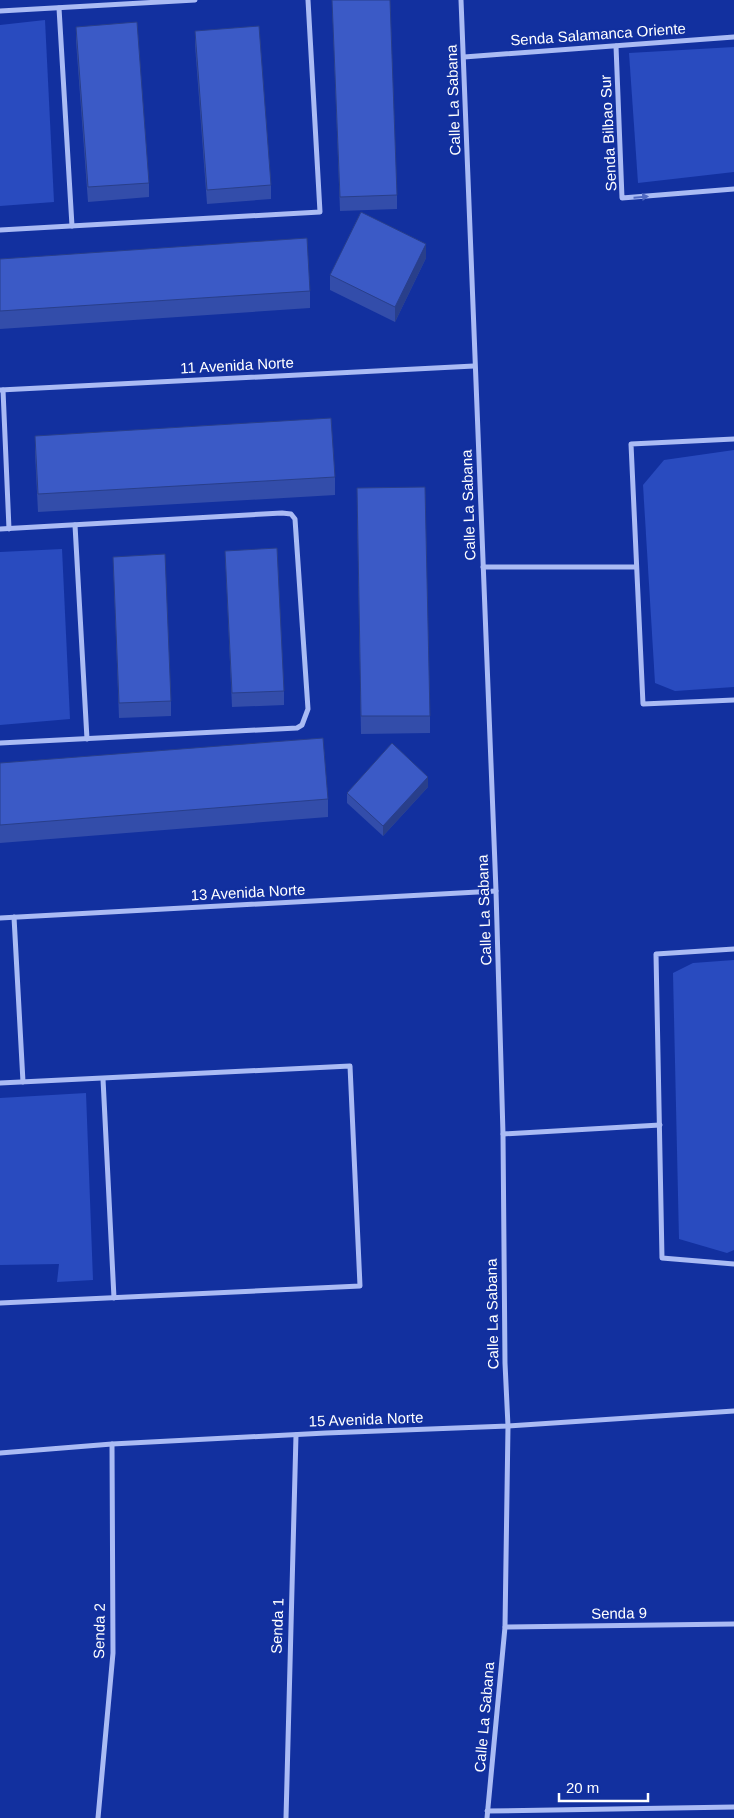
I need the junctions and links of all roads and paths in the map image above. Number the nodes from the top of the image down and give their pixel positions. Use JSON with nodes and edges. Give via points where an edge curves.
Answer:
{"nodes":[{"id":1,"x":195,"y":0,"type":"edge"},
{"id":2,"x":308,"y":0,"type":"edge"},
{"id":3,"x":461,"y":0,"type":"edge"},
{"id":4,"x":60,"y":8,"type":"junction"},
{"id":5,"x":0,"y":11,"type":"edge"},
{"id":6,"x":734,"y":37,"type":"edge"},
{"id":7,"x":616,"y":46,"type":"junction"},
{"id":8,"x":464,"y":57,"type":"junction"},
{"id":9,"x":734,"y":189,"type":"edge"},
{"id":10,"x":72,"y":226,"type":"junction"},
{"id":11,"x":0,"y":230,"type":"edge"},
{"id":12,"x":474,"y":366,"type":"junction"},
{"id":13,"x":1,"y":390,"type":"edge"},
{"id":14,"x":734,"y":439,"type":"edge"},
{"id":15,"x":75,"y":525,"type":"junction"},
{"id":16,"x":0,"y":529,"type":"edge"},
{"id":17,"x":9,"y":529,"type":"junction"},
{"id":18,"x":483,"y":567,"type":"junction"},
{"id":19,"x":636,"y":567,"type":"junction"},
{"id":20,"x":734,"y":700,"type":"edge"},
{"id":21,"x":87,"y":739,"type":"junction"},
{"id":22,"x":0,"y":743,"type":"edge"},
{"id":23,"x":496,"y":891,"type":"junction"},
{"id":24,"x":14,"y":917,"type":"junction"},
{"id":25,"x":0,"y":918,"type":"edge"},
{"id":26,"x":734,"y":949,"type":"edge"},
{"id":27,"x":103,"y":1079,"type":"junction"},
{"id":28,"x":23,"y":1082,"type":"junction"},
{"id":29,"x":0,"y":1083,"type":"edge"},
{"id":30,"x":660,"y":1125,"type":"junction"},
{"id":31,"x":503,"y":1134,"type":"junction"},
{"id":32,"x":734,"y":1264,"type":"edge"},
{"id":33,"x":114,"y":1298,"type":"junction"},
{"id":34,"x":0,"y":1304,"type":"edge"},
{"id":35,"x":734,"y":1411,"type":"edge"},
{"id":36,"x":508,"y":1426,"type":"junction"},
{"id":37,"x":296,"y":1435,"type":"junction"},
{"id":38,"x":112,"y":1444,"type":"junction"},
{"id":39,"x":0,"y":1453,"type":"edge"},
{"id":40,"x":734,"y":1624,"type":"edge"},
{"id":41,"x":505,"y":1627,"type":"junction"},
{"id":42,"x":734,"y":1807,"type":"edge"},
{"id":43,"x":487,"y":1811,"type":"junction"},
{"id":44,"x":98,"y":1818,"type":"edge"},
{"id":45,"x":286,"y":1818,"type":"edge"},
{"id":46,"x":486,"y":1818,"type":"edge"}],
"edges":[{"from":1,"to":4,"type":"street"},
{"from":2,"to":10,"type":"street","via":[[320,212]]},
{"from":3,"to":8,"type":"street","name":"Calle La Sabana"},
{"from":4,"to":5,"type":"street"},
{"from":4,"to":10,"type":"street"},
{"from":6,"to":7,"type":"street","name":"Senda Salamanca Oriente"},
{"from":7,"to":8,"type":"street","name":"Senda Salamanca Oriente"},
{"from":7,"to":9,"type":"street","name":"Senda Bilbao Sur","one_way":true,"via":[[622,198]]},
{"from":8,"to":12,"type":"street","name":"Calle La Sabana"},
{"from":10,"to":11,"type":"street"},
{"from":12,"to":13,"type":"street","name":"11 Avenida Norte"},
{"from":12,"to":18,"type":"street","name":"Calle La Sabana"},
{"from":13,"to":17,"type":"street"},
{"from":14,"to":19,"type":"street","via":[[630,444]]},
{"from":15,"to":17,"type":"street"},
{"from":15,"to":21,"type":"street"},
{"from":15,"to":21,"type":"street","via":[[291,514],[295,519],[308,709],[302,725],[297,728]]},
{"from":16,"to":17,"type":"street"},
{"from":18,"to":19,"type":"street"},
{"from":18,"to":23,"type":"street","name":"Calle La Sabana"},
{"from":19,"to":20,"type":"street","via":[[644,704]]},
{"from":21,"to":22,"type":"street"},
{"from":23,"to":24,"type":"street","name":"13 Avenida Norte"},
{"from":23,"to":31,"type":"street","name":"Calle La Sabana"},
{"from":24,"to":25,"type":"street","name":"13 Avenida Norte"},
{"from":24,"to":28,"type":"street"},
{"from":26,"to":30,"type":"street","via":[[656,954]]},
{"from":27,"to":28,"type":"street"},
{"from":27,"to":33,"type":"street"},
{"from":27,"to":33,"type":"street","via":[[350,1066],[360,1286]]},
{"from":28,"to":29,"type":"street"},
{"from":30,"to":31,"type":"street"},
{"from":30,"to":32,"type":"street","via":[[662,1258]]},
{"from":31,"to":36,"type":"street","name":"Calle La Sabana"},
{"from":33,"to":34,"type":"street"},
{"from":35,"to":36,"type":"street","name":"15 Avenida Norte"},
{"from":36,"to":37,"type":"street","name":"15 Avenida Norte"},
{"from":36,"to":41,"type":"street","name":"Calle La Sabana"},
{"from":37,"to":38,"type":"street","name":"15 Avenida Norte"},
{"from":37,"to":45,"type":"street","name":"Senda 1"},
{"from":38,"to":39,"type":"street","name":"15 Avenida Norte"},
{"from":38,"to":44,"type":"street","name":"Senda 2","via":[[113,1653]]},
{"from":40,"to":41,"type":"street","name":"Senda 9"},
{"from":41,"to":43,"type":"street","name":"Calle La Sabana"},
{"from":42,"to":43,"type":"street"},
{"from":43,"to":46,"type":"street","name":"Calle La Sabana"}]}
